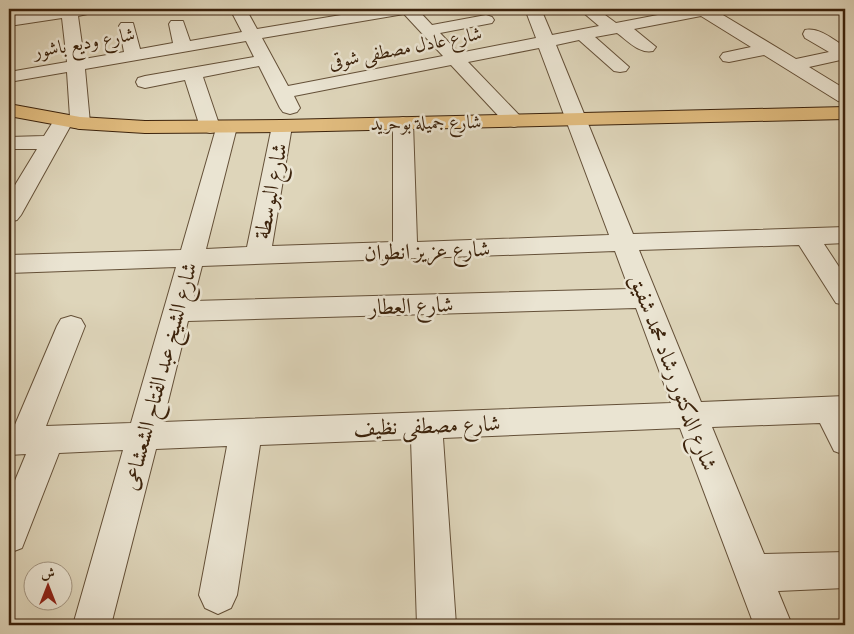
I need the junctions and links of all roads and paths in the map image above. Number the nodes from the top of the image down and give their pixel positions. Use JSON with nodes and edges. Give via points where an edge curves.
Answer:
{"nodes":[{"id":1,"x":91,"y":9,"type":"edge"},
{"id":2,"x":403,"y":9,"type":"edge"},
{"id":3,"x":408,"y":9,"type":"edge"},
{"id":4,"x":533,"y":9,"type":"edge"},
{"id":5,"x":587,"y":9,"type":"edge"},
{"id":6,"x":706,"y":9,"type":"edge"},
{"id":7,"x":69,"y":10,"type":"edge"},
{"id":8,"x":264,"y":17,"type":"dead end"},
{"id":9,"x":486,"y":20,"type":"dead end"},
{"id":10,"x":9,"y":21,"type":"edge"},
{"id":11,"x":245,"y":21,"type":"edge"},
{"id":12,"x":177,"y":24,"type":"dead end"},
{"id":13,"x":127,"y":26,"type":"dead end"},
{"id":14,"x":616,"y":28,"type":"junction"},
{"id":15,"x":428,"y":30,"type":"junction"},
{"id":16,"x":582,"y":34,"type":"junction"},
{"id":17,"x":811,"y":34,"type":"dead end"},
{"id":18,"x":545,"y":42,"type":"junction"},
{"id":19,"x":183,"y":46,"type":"junction"},
{"id":20,"x":647,"y":47,"type":"dead end"},
{"id":21,"x":767,"y":49,"type":"junction"},
{"id":22,"x":845,"y":54,"type":"edge"},
{"id":23,"x":133,"y":55,"type":"junction"},
{"id":24,"x":729,"y":58,"type":"dead end"},
{"id":25,"x":456,"y":59,"type":"junction"},
{"id":26,"x":265,"y":60,"type":"junction"},
{"id":27,"x":76,"y":65,"type":"junction"},
{"id":28,"x":794,"y":66,"type":"junction"},
{"id":29,"x":620,"y":67,"type":"dead end"},
{"id":30,"x":192,"y":74,"type":"junction"},
{"id":31,"x":9,"y":77,"type":"edge"},
{"id":32,"x":145,"y":82,"type":"dead end"},
{"id":33,"x":282,"y":93,"type":"junction"},
{"id":34,"x":845,"y":97,"type":"edge"},
{"id":35,"x":9,"y":110,"type":"edge"},
{"id":36,"x":845,"y":113,"type":"edge"},
{"id":37,"x":576,"y":119,"type":"junction"},
{"id":38,"x":514,"y":121,"type":"junction"},
{"id":39,"x":72,"y":122,"type":"junction"},
{"id":40,"x":404,"y":123,"type":"junction"},
{"id":41,"x":290,"y":126,"type":"junction"},
{"id":42,"x":219,"y":127,"type":"junction"},
{"id":43,"x":50,"y":142,"type":"junction"},
{"id":44,"x":9,"y":143,"type":"edge"},
{"id":45,"x":9,"y":215,"type":"edge"},
{"id":46,"x":845,"y":235,"type":"edge"},
{"id":47,"x":806,"y":236,"type":"junction"},
{"id":48,"x":624,"y":243,"type":"junction"},
{"id":49,"x":405,"y":250,"type":"junction"},
{"id":50,"x":258,"y":256,"type":"junction"},
{"id":51,"x":191,"y":258,"type":"junction"},
{"id":52,"x":9,"y":264,"type":"edge"},
{"id":53,"x":845,"y":296,"type":"edge"},
{"id":54,"x":646,"y":298,"type":"junction"},
{"id":55,"x":177,"y":311,"type":"junction"},
{"id":56,"x":70,"y":326,"type":"dead end"},
{"id":57,"x":837,"y":409,"type":"edge"},
{"id":58,"x":691,"y":415,"type":"junction"},
{"id":59,"x":426,"y":425,"type":"junction"},
{"id":60,"x":246,"y":432,"type":"junction"},
{"id":61,"x":143,"y":436,"type":"junction"},
{"id":62,"x":27,"y":440,"type":"edge"},
{"id":63,"x":845,"y":441,"type":"edge"},
{"id":64,"x":9,"y":536,"type":"edge"},
{"id":65,"x":845,"y":570,"type":"edge"},
{"id":66,"x":753,"y":573,"type":"junction"},
{"id":67,"x":218,"y":595,"type":"dead end"},
{"id":68,"x":92,"y":625,"type":"edge"},
{"id":69,"x":436,"y":625,"type":"edge"},
{"id":70,"x":773,"y":625,"type":"edge"}],
"edges":[{"from":1,"to":7,"type":"street"},
{"from":2,"to":11,"type":"street","name":"شارع وديع باشور"},
{"from":3,"to":15,"type":"street"},
{"from":4,"to":18,"type":"street","name":"شارع الدكتور رشاد محمد شفيق"},
{"from":5,"to":14,"type":"street"},
{"from":6,"to":14,"type":"street","name":"شارع عادل مصطفى شوقى"},
{"from":6,"to":21,"type":"street"},
{"from":7,"to":10,"type":"street"},
{"from":7,"to":27,"type":"street"},
{"from":8,"to":11,"type":"street"},
{"from":9,"to":15,"type":"street"},
{"from":11,"to":19,"type":"street","name":"شارع وديع باشور"},
{"from":11,"to":26,"type":"street"},
{"from":12,"to":19,"type":"street"},
{"from":13,"to":23,"type":"street"},
{"from":14,"to":16,"type":"street","name":"شارع عادل مصطفى شوقى"},
{"from":14,"to":20,"type":"street"},
{"from":15,"to":25,"type":"street"},
{"from":16,"to":18,"type":"street","name":"شارع عادل مصطفى شوقى"},
{"from":16,"to":29,"type":"street"},
{"from":17,"to":22,"type":"street"},
{"from":18,"to":25,"type":"street","name":"شارع عادل مصطفى شوقى"},
{"from":18,"to":37,"type":"street","name":"شارع الدكتور رشاد محمد شفيق"},
{"from":19,"to":23,"type":"street","name":"شارع وديع باشور"},
{"from":21,"to":24,"type":"street"},
{"from":21,"to":28,"type":"street"},
{"from":22,"to":28,"type":"street"},
{"from":23,"to":27,"type":"street","name":"شارع وديع باشور"},
{"from":25,"to":33,"type":"street","name":"شارع عادل مصطفى شوقى"},
{"from":25,"to":38,"type":"street"},
{"from":26,"to":30,"type":"street"},
{"from":26,"to":33,"type":"street"},
{"from":27,"to":31,"type":"street","name":"شارع وديع باشور"},
{"from":27,"to":39,"type":"street"},
{"from":28,"to":34,"type":"street"},
{"from":30,"to":32,"type":"street"},
{"from":30,"to":42,"type":"street"},
{"from":33,"to":41,"type":"street"},
{"from":35,"to":39,"type":"main road","name":"شارع جميلة بوحريد"},
{"from":36,"to":37,"type":"main road","name":"شارع جميلة بوحريد"},
{"from":37,"to":38,"type":"main road","name":"شارع جميلة بوحريد"},
{"from":37,"to":48,"type":"street","name":"شارع الدكتور رشاد محمد شفيق"},
{"from":38,"to":40,"type":"main road","name":"شارع جميلة بوحريد"},
{"from":39,"to":42,"type":"main road","name":"شارع جميلة بوحريد","via":[[145,127]]},
{"from":39,"to":43,"type":"street"},
{"from":40,"to":41,"type":"main road","name":"شارع جميلة بوحريد"},
{"from":40,"to":49,"type":"street"},
{"from":41,"to":42,"type":"main road","name":"شارع جميلة بوحريد"},
{"from":41,"to":50,"type":"street","name":"شارع البوسطة"},
{"from":42,"to":51,"type":"street","name":"شارع الشيخ عبد الفتاح الشعشاعى"},
{"from":43,"to":44,"type":"street"},
{"from":43,"to":45,"type":"street"},
{"from":46,"to":47,"type":"street","name":"شارع عزيز انطوان"},
{"from":47,"to":48,"type":"street","name":"شارع عزيز انطوان"},
{"from":47,"to":53,"type":"street"},
{"from":48,"to":49,"type":"street","name":"شارع عزيز انطوان"},
{"from":48,"to":54,"type":"street","name":"شارع الدكتور رشاد محمد شفيق"},
{"from":49,"to":50,"type":"street","name":"شارع عزيز انطوان"},
{"from":50,"to":51,"type":"street","name":"شارع عزيز انطوان"},
{"from":51,"to":52,"type":"street","name":"شارع عزيز انطوان"},
{"from":51,"to":55,"type":"street","name":"شارع الشيخ عبد الفتاح الشعشاعى"},
{"from":54,"to":55,"type":"street","name":"شارع العطار"},
{"from":54,"to":58,"type":"street","name":"شارع الدكتور رشاد محمد شفيق"},
{"from":55,"to":61,"type":"street","name":"شارع الشيخ عبد الفتاح الشعشاعى"},
{"from":56,"to":62,"type":"street"},
{"from":57,"to":58,"type":"street","name":"شارع مصطفى نظيف"},
{"from":57,"to":63,"type":"street"},
{"from":58,"to":59,"type":"street","name":"شارع مصطفى نظيف"},
{"from":58,"to":66,"type":"street","name":"شارع الدكتور رشاد محمد شفيق"},
{"from":59,"to":60,"type":"street","name":"شارع مصطفى نظيف"},
{"from":59,"to":69,"type":"street"},
{"from":60,"to":61,"type":"street","name":"شارع مصطفى نظيف"},
{"from":60,"to":67,"type":"street"},
{"from":61,"to":62,"type":"street","name":"شارع مصطفى نظيف"},
{"from":61,"to":68,"type":"street","name":"شارع الشيخ عبد الفتاح الشعشاعى"},
{"from":62,"to":64,"type":"street"},
{"from":65,"to":66,"type":"street"},
{"from":66,"to":70,"type":"street","name":"شارع الدكتور رشاد محمد شفيق"}]}
